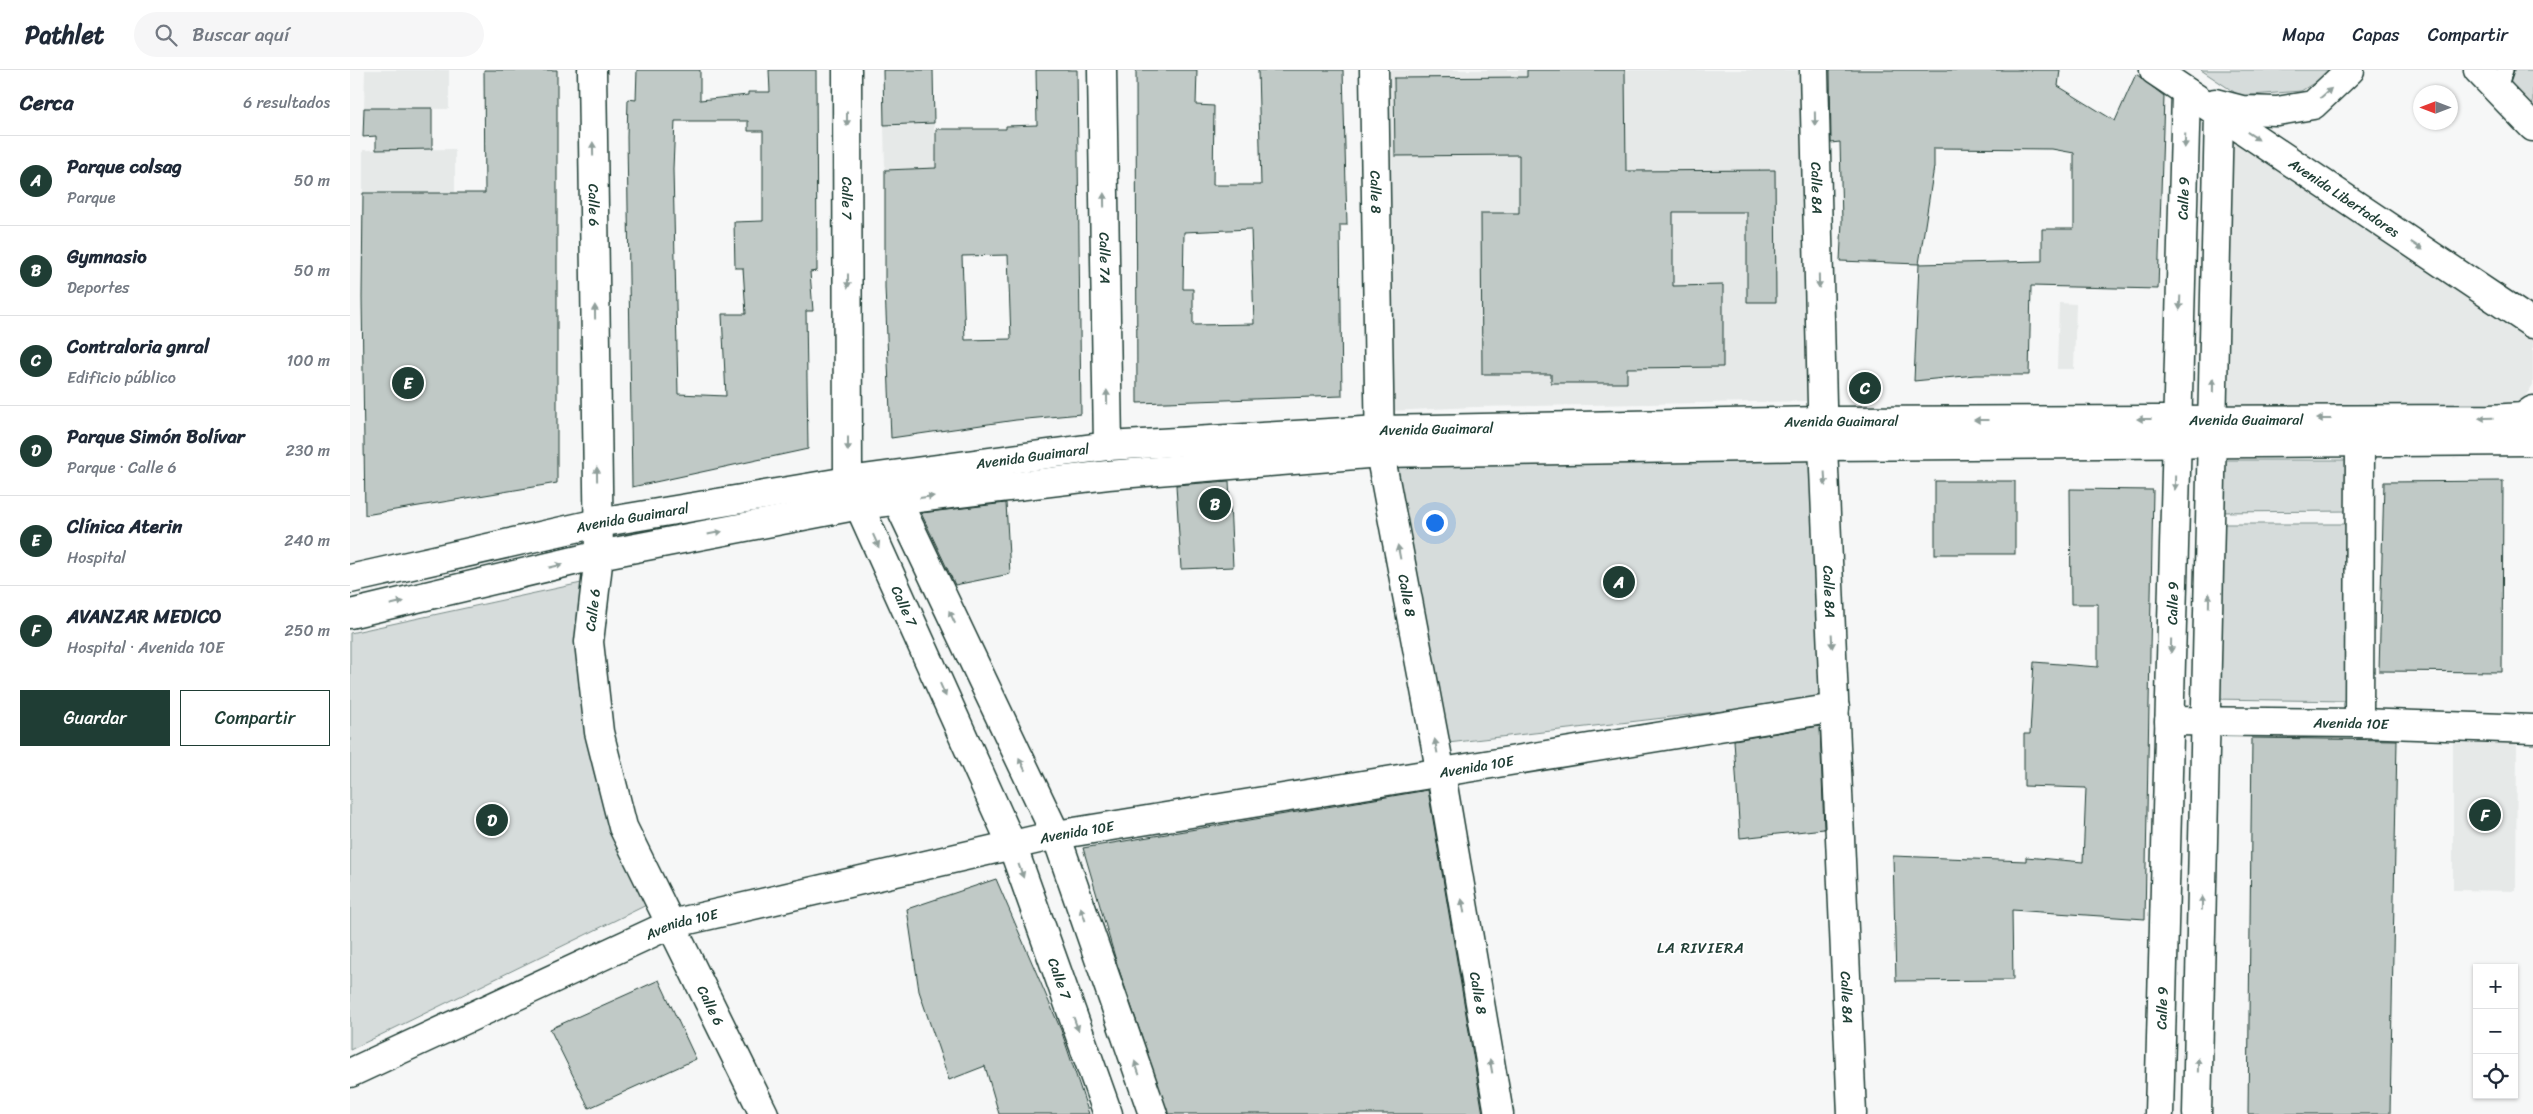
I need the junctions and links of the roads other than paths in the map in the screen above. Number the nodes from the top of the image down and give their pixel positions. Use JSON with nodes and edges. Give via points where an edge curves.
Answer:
{"nodes":[{"id":1,"x":592,"y":70,"type":"edge"},
{"id":2,"x":847,"y":70,"type":"edge"},
{"id":3,"x":1102,"y":70,"type":"edge"},
{"id":4,"x":1374,"y":70,"type":"edge"},
{"id":5,"x":1814,"y":70,"type":"edge"},
{"id":6,"x":2154,"y":70,"type":"edge"},
{"id":7,"x":2350,"y":70,"type":"edge"},
{"id":8,"x":2478,"y":70,"type":"edge"},
{"id":9,"x":2501,"y":80,"type":"edge"},
{"id":10,"x":2191,"y":95,"type":"junction"},
{"id":11,"x":2219,"y":113,"type":"junction"},
{"id":12,"x":2533,"y":127,"type":"edge"},
{"id":13,"x":2533,"y":324,"type":"edge"},
{"id":14,"x":2533,"y":410,"type":"edge"},
{"id":15,"x":2177,"y":431,"type":"junction"},
{"id":16,"x":2212,"y":431,"type":"junction"},
{"id":17,"x":1823,"y":433,"type":"junction"},
{"id":18,"x":2533,"y":440,"type":"edge"},
{"id":19,"x":1380,"y":442,"type":"junction"},
{"id":20,"x":2360,"y":442,"type":"junction"},
{"id":21,"x":1108,"y":446,"type":"junction"},
{"id":22,"x":854,"y":493,"type":"junction"},
{"id":23,"x":897,"y":500,"type":"junction"},
{"id":24,"x":598,"y":523,"type":"junction"},
{"id":25,"x":599,"y":555,"type":"junction"},
{"id":26,"x":350,"y":579,"type":"edge"},
{"id":27,"x":350,"y":614,"type":"edge"},
{"id":28,"x":1835,"y":708,"type":"junction"},
{"id":29,"x":2169,"y":721,"type":"junction"},
{"id":30,"x":2206,"y":721,"type":"junction"},
{"id":31,"x":2359,"y":723,"type":"junction"},
{"id":32,"x":2533,"y":729,"type":"edge"},
{"id":33,"x":1441,"y":774,"type":"junction"},
{"id":34,"x":1056,"y":836,"type":"junction"},
{"id":35,"x":1012,"y":844,"type":"junction"},
{"id":36,"x":671,"y":924,"type":"junction"},
{"id":37,"x":350,"y":1073,"type":"edge"},
{"id":38,"x":764,"y":1114,"type":"edge"},
{"id":39,"x":1108,"y":1114,"type":"edge"},
{"id":40,"x":1153,"y":1114,"type":"edge"},
{"id":41,"x":1499,"y":1114,"type":"edge"},
{"id":42,"x":1852,"y":1114,"type":"edge"},
{"id":43,"x":2159,"y":1114,"type":"edge"},
{"id":44,"x":2197,"y":1114,"type":"edge"}],
"edges":[{"from":24,"to":1,"type":"street","name":"Calle 6","one_way":true},
{"from":2,"to":22,"type":"street","name":"Calle 7","one_way":true},
{"from":21,"to":3,"type":"street","name":"Calle 7A","one_way":true},
{"from":4,"to":19,"type":"street","name":"Calle 8"},
{"from":5,"to":17,"type":"street","name":"Calle 8A","one_way":true},
{"from":6,"to":10,"type":"street","name":"Avenida Libertadores"},
{"from":10,"to":7,"type":"street","one_way":true,"via":[[2242,110],[2277,111],[2312,105]]},
{"from":8,"to":9,"type":"street"},
{"from":9,"to":12,"type":"street"},
{"from":10,"to":11,"type":"street","name":"Avenida Libertadores"},
{"from":10,"to":15,"type":"street","name":"Calle 9","one_way":true},
{"from":11,"to":13,"type":"street","name":"Avenida Libertadores","one_way":true},
{"from":16,"to":11,"type":"street","one_way":true},
{"from":14,"to":16,"type":"street","name":"Avenida Guaimaral","one_way":true,"via":[[2523,417]]},
{"from":15,"to":16,"type":"street","name":"Avenida Guaimaral"},
{"from":15,"to":17,"type":"street","name":"Avenida Guaimaral"},
{"from":15,"to":29,"type":"street","name":"Calle 9","one_way":true},
{"from":16,"to":20,"type":"street","name":"Avenida Guaimaral"},
{"from":30,"to":16,"type":"street","one_way":true},
{"from":17,"to":19,"type":"street","name":"Avenida Guaimaral"},
{"from":17,"to":28,"type":"street","name":"Calle 8A","one_way":true},
{"from":18,"to":20,"type":"street","name":"Avenida Guaimaral"},
{"from":19,"to":21,"type":"street","name":"Avenida Guaimaral"},
{"from":23,"to":19,"type":"street","name":"Avenida Guaimaral","one_way":true},
{"from":33,"to":19,"type":"street","name":"Calle 8","one_way":true},
{"from":20,"to":31,"type":"street"},
{"from":21,"to":22,"type":"street","name":"Avenida Guaimaral"},
{"from":22,"to":23,"type":"street","name":"Avenida Guaimaral"},
{"from":22,"to":24,"type":"street","name":"Avenida Guaimaral"},
{"from":25,"to":22,"type":"street","name":"Avenida Guaimaral","one_way":true},
{"from":22,"to":35,"type":"street","name":"Calle 7","one_way":true},
{"from":34,"to":23,"type":"street","one_way":true},
{"from":24,"to":25,"type":"street","name":"Calle 6"},
{"from":24,"to":26,"type":"street","name":"Avenida Guaimaral"},
{"from":27,"to":25,"type":"street","name":"Avenida Guaimaral","one_way":true},
{"from":25,"to":36,"type":"street","name":"Calle 6","via":[[589,642],[599,732],[623,827]]},
{"from":28,"to":33,"type":"street","name":"Avenida 10E"},
{"from":28,"to":42,"type":"street","name":"Calle 8A"},
{"from":29,"to":30,"type":"street","name":"Avenida 10E"},
{"from":29,"to":43,"type":"street","name":"Calle 9"},
{"from":30,"to":31,"type":"street","name":"Avenida 10E"},
{"from":44,"to":30,"type":"street","one_way":true},
{"from":31,"to":32,"type":"street","name":"Avenida 10E"},
{"from":33,"to":34,"type":"street","name":"Avenida 10E"},
{"from":41,"to":33,"type":"street","name":"Calle 8","one_way":true},
{"from":34,"to":35,"type":"street","name":"Avenida 10E"},
{"from":40,"to":34,"type":"street","one_way":true},
{"from":35,"to":36,"type":"street","name":"Avenida 10E"},
{"from":35,"to":39,"type":"street","name":"Calle 7","one_way":true},
{"from":36,"to":37,"type":"street","name":"Avenida 10E"},
{"from":36,"to":38,"type":"street","name":"Calle 6"}]}
